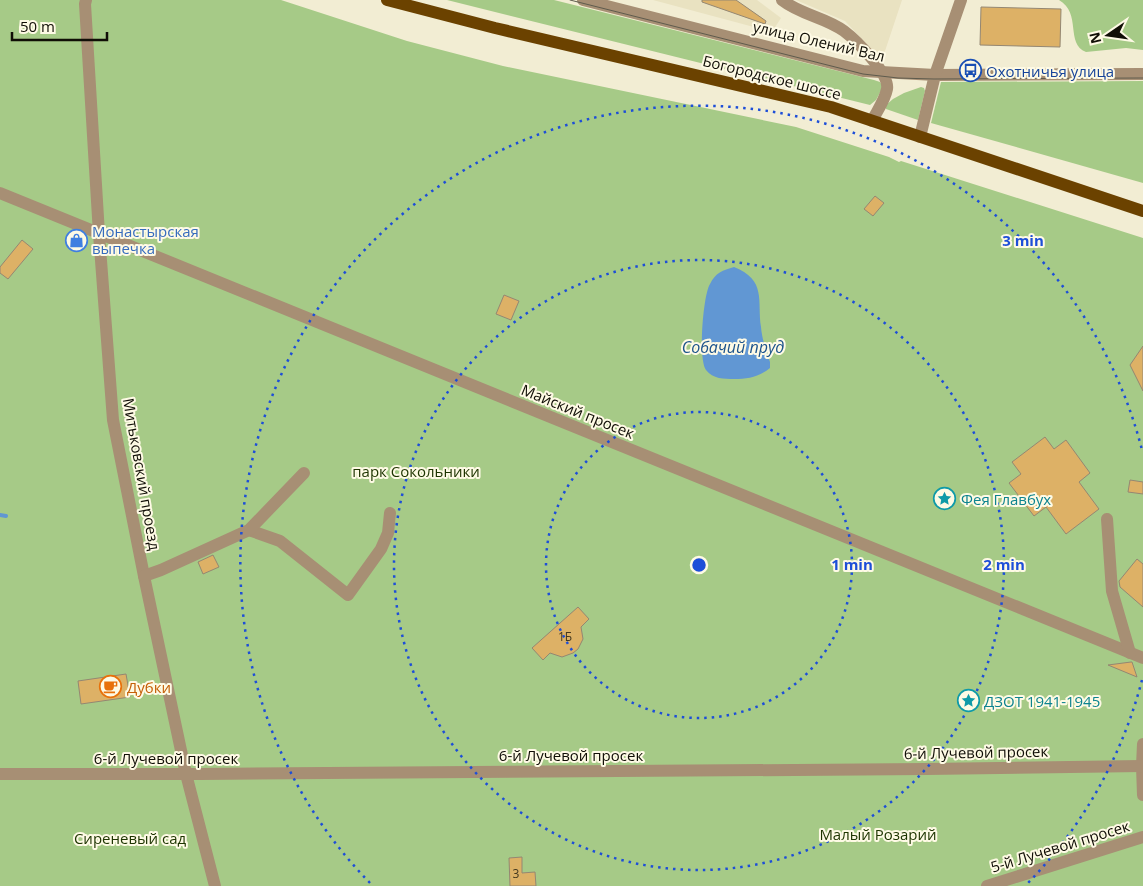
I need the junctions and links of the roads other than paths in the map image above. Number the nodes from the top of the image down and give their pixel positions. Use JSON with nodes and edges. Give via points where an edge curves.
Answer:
{"nodes":[{"id":1,"x":86,"y":0,"type":"edge"},
{"id":2,"x":387,"y":0,"type":"edge"},
{"id":3,"x":583,"y":0,"type":"edge"},
{"id":4,"x":782,"y":0,"type":"edge"},
{"id":5,"x":961,"y":0,"type":"edge"},
{"id":6,"x":883,"y":72,"type":"junction"},
{"id":7,"x":1143,"y":74,"type":"edge"},
{"id":8,"x":935,"y":75,"type":"junction"},
{"id":9,"x":872,"y":121,"type":"junction"},
{"id":10,"x":920,"y":137,"type":"junction"},
{"id":11,"x":0,"y":193,"type":"edge"},
{"id":12,"x":1143,"y":211,"type":"edge"},
{"id":13,"x":99,"y":234,"type":"junction"},
{"id":14,"x":304,"y":473,"type":"dead end"},
{"id":15,"x":390,"y":513,"type":"dead end"},
{"id":16,"x":1107,"y":519,"type":"dead end"},
{"id":17,"x":249,"y":530,"type":"junction"},
{"id":18,"x":144,"y":576,"type":"junction"},
{"id":19,"x":1130,"y":653,"type":"junction"},
{"id":20,"x":1143,"y":658,"type":"edge"},
{"id":21,"x":1143,"y":744,"type":"edge"},
{"id":22,"x":1142,"y":766,"type":"junction"},
{"id":23,"x":0,"y":774,"type":"edge"},
{"id":24,"x":186,"y":774,"type":"junction"},
{"id":25,"x":1143,"y":795,"type":"edge"},
{"id":26,"x":1143,"y":837,"type":"edge"},
{"id":27,"x":215,"y":886,"type":"edge"},
{"id":28,"x":987,"y":886,"type":"edge"}],
"edges":[{"from":1,"to":13,"type":"street","name":"Митьковский проезд"},
{"from":2,"to":9,"type":"main road","name":"Богородское шоссе","via":[[831,107]]},
{"from":3,"to":6,"type":"street","name":"улица Олений Вал","via":[[863,70]]},
{"from":4,"to":6,"type":"street","via":[[792,9],[844,31]]},
{"from":5,"to":8,"type":"street"},
{"from":6,"to":8,"type":"street","name":"улица Олений Вал"},
{"from":6,"to":9,"type":"street","via":[[888,90]]},
{"from":7,"to":8,"type":"street","name":"улица Олений Вал"},
{"from":8,"to":10,"type":"street"},
{"from":9,"to":10,"type":"main road","name":"Богородское шоссе"},
{"from":10,"to":12,"type":"main road","name":"Богородское шоссе"},
{"from":11,"to":13,"type":"street","name":"Майский просек"},
{"from":13,"to":18,"type":"street","name":"Митьковский проезд","via":[[113,420]]},
{"from":13,"to":19,"type":"street","name":"Майский просек"},
{"from":14,"to":17,"type":"street"},
{"from":15,"to":17,"type":"street","via":[[388,533],[381,549],[348,595],[280,541]]},
{"from":16,"to":19,"type":"street","via":[[1112,591]]},
{"from":17,"to":18,"type":"street"},
{"from":18,"to":24,"type":"street","name":"Митьковский проезд"},
{"from":19,"to":20,"type":"street","name":"Майский просек"},
{"from":21,"to":22,"type":"street"},
{"from":22,"to":24,"type":"street","name":"6-й Лучевой просек"},
{"from":22,"to":25,"type":"street"},
{"from":23,"to":24,"type":"street","name":"6-й Лучевой просек"},
{"from":24,"to":27,"type":"street","name":"Митьковский проезд"},
{"from":26,"to":28,"type":"street","name":"5-й Лучевой просек"}]}
